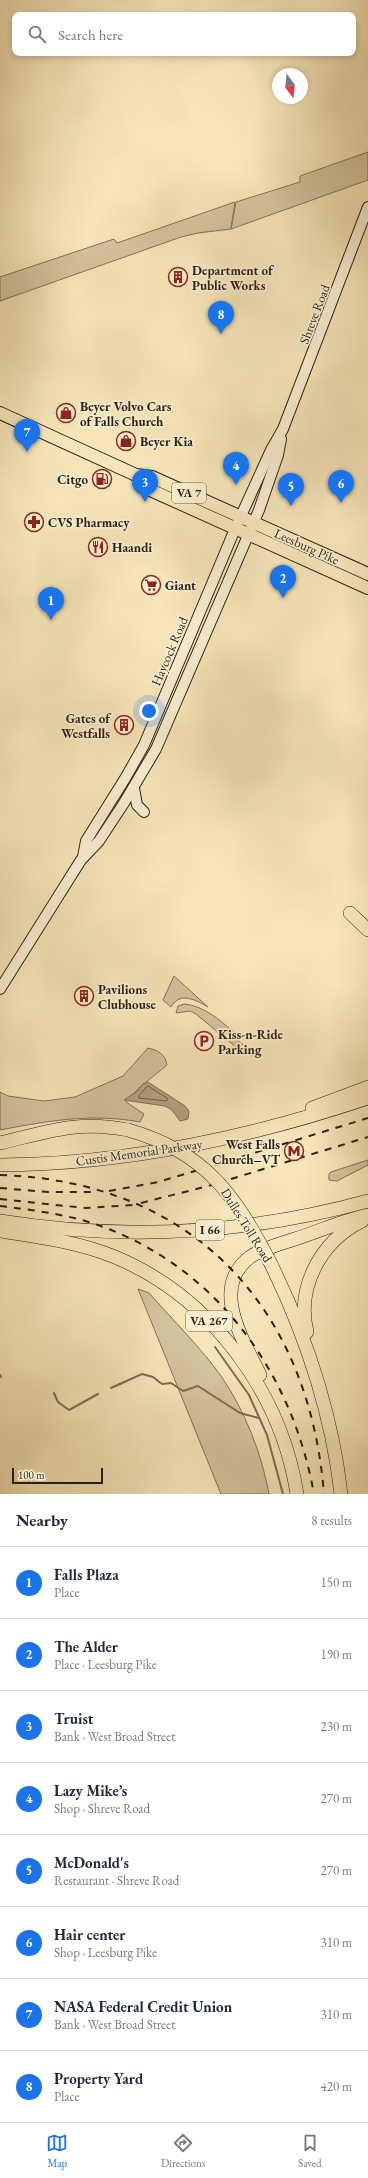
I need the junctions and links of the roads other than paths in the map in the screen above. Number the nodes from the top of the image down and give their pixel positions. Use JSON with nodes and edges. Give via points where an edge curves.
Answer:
{"nodes":[{"id":1,"x":368,"y":207,"type":"edge"},
{"id":2,"x":0,"y":413,"type":"edge"},
{"id":3,"x":283,"y":429,"type":"junction"},
{"id":4,"x":136,"y":475,"type":"junction"},
{"id":5,"x":241,"y":516,"type":"junction"},
{"id":6,"x":254,"y":521,"type":"junction"},
{"id":7,"x":235,"y":529,"type":"junction"},
{"id":8,"x":247,"y":535,"type":"junction"},
{"id":9,"x":368,"y":574,"type":"edge"},
{"id":10,"x":368,"y":588,"type":"edge"},
{"id":11,"x":134,"y":788,"type":"junction"},
{"id":12,"x":144,"y":812,"type":"dead end"},
{"id":13,"x":83,"y":857,"type":"junction"},
{"id":14,"x":350,"y":912,"type":"dead end"},
{"id":15,"x":368,"y":930,"type":"edge"},
{"id":16,"x":0,"y":989,"type":"edge"},
{"id":17,"x":368,"y":1087,"type":"edge"},
{"id":18,"x":368,"y":1098,"type":"edge"},
{"id":19,"x":0,"y":1143,"type":"edge"},
{"id":20,"x":181,"y":1148,"type":"junction"},
{"id":21,"x":0,"y":1165,"type":"edge"},
{"id":22,"x":368,"y":1201,"type":"edge"},
{"id":23,"x":368,"y":1217,"type":"edge"},
{"id":24,"x":0,"y":1221,"type":"edge"},
{"id":25,"x":0,"y":1231,"type":"edge"},
{"id":26,"x":317,"y":1381,"type":"junction"},
{"id":27,"x":286,"y":1448,"type":"junction"},
{"id":28,"x":297,"y":1494,"type":"edge"},
{"id":29,"x":341,"y":1494,"type":"edge"}],
"edges":[{"from":1,"to":3,"type":"main road","name":"Shreve Road"},
{"from":2,"to":4,"type":"main road","number":"VA 7"},
{"from":3,"to":5,"type":"main road","name":"Shreve Road"},
{"from":3,"to":6,"type":"main road","name":"Shreve Road","via":[[276,461]]},
{"from":4,"to":5,"type":"main road","number":"VA 7","via":[[152,477]]},
{"from":4,"to":7,"type":"main road","number":"VA 7","via":[[146,488]]},
{"from":5,"to":6,"type":"main road","name":"Leesburg Pike","number":"VA 7"},
{"from":5,"to":7,"type":"main road","name":"Haycock Road"},
{"from":6,"to":8,"type":"main road","name":"Shreve Road"},
{"from":6,"to":9,"type":"main road","name":"Leesburg Pike","number":"VA 7"},
{"from":7,"to":8,"type":"main road","name":"Leesburg Pike","number":"VA 7"},
{"from":7,"to":13,"type":"main road","name":"Haycock Road","via":[[144,745],[86,841]]},
{"from":8,"to":10,"type":"main road","name":"Leesburg Pike","number":"VA 7"},
{"from":8,"to":11,"type":"main road","name":"Haycock Road","via":[[161,736]]},
{"from":11,"to":12,"type":"main road","via":[[137,805]]},
{"from":11,"to":13,"type":"main road","name":"Haycock Road","via":[[99,841]]},
{"from":13,"to":16,"type":"main road","name":"Haycock Road"},
{"from":14,"to":15,"type":"highway"},
{"from":17,"to":20,"type":"highway","via":[[262,1126]]},
{"from":18,"to":20,"type":"highway","name":"Custis Memorial Parkway","via":[[238,1137]]},
{"from":19,"to":26,"type":"highway","name":"Dulles Toll Road","bridge":true,"via":[[68,1127],[96,1126],[128,1130],[180,1150],[214,1176],[236,1203],[287,1297]]},
{"from":20,"to":21,"type":"highway","name":"Custis Memorial Parkway","via":[[102,1159]]},
{"from":22,"to":24,"type":"highway","number":"I 66","via":[[273,1222],[174,1233],[79,1231]]},
{"from":23,"to":26,"type":"highway","via":[[348,1229],[327,1248],[317,1262],[308,1286],[304,1301],[304,1319],[314,1355]]},
{"from":23,"to":27,"type":"highway","via":[[351,1219],[261,1251],[246,1261],[233,1280],[231,1296],[235,1321],[275,1407]]},
{"from":25,"to":27,"type":"highway","number":"VA 267","via":[[70,1243],[98,1251],[144,1272],[180,1296],[214,1327],[243,1362],[266,1400]]},
{"from":26,"to":29,"type":"highway","name":"Dulles Toll Road","via":[[332,1437]]},
{"from":27,"to":28,"type":"highway","number":"VA 267"}]}
